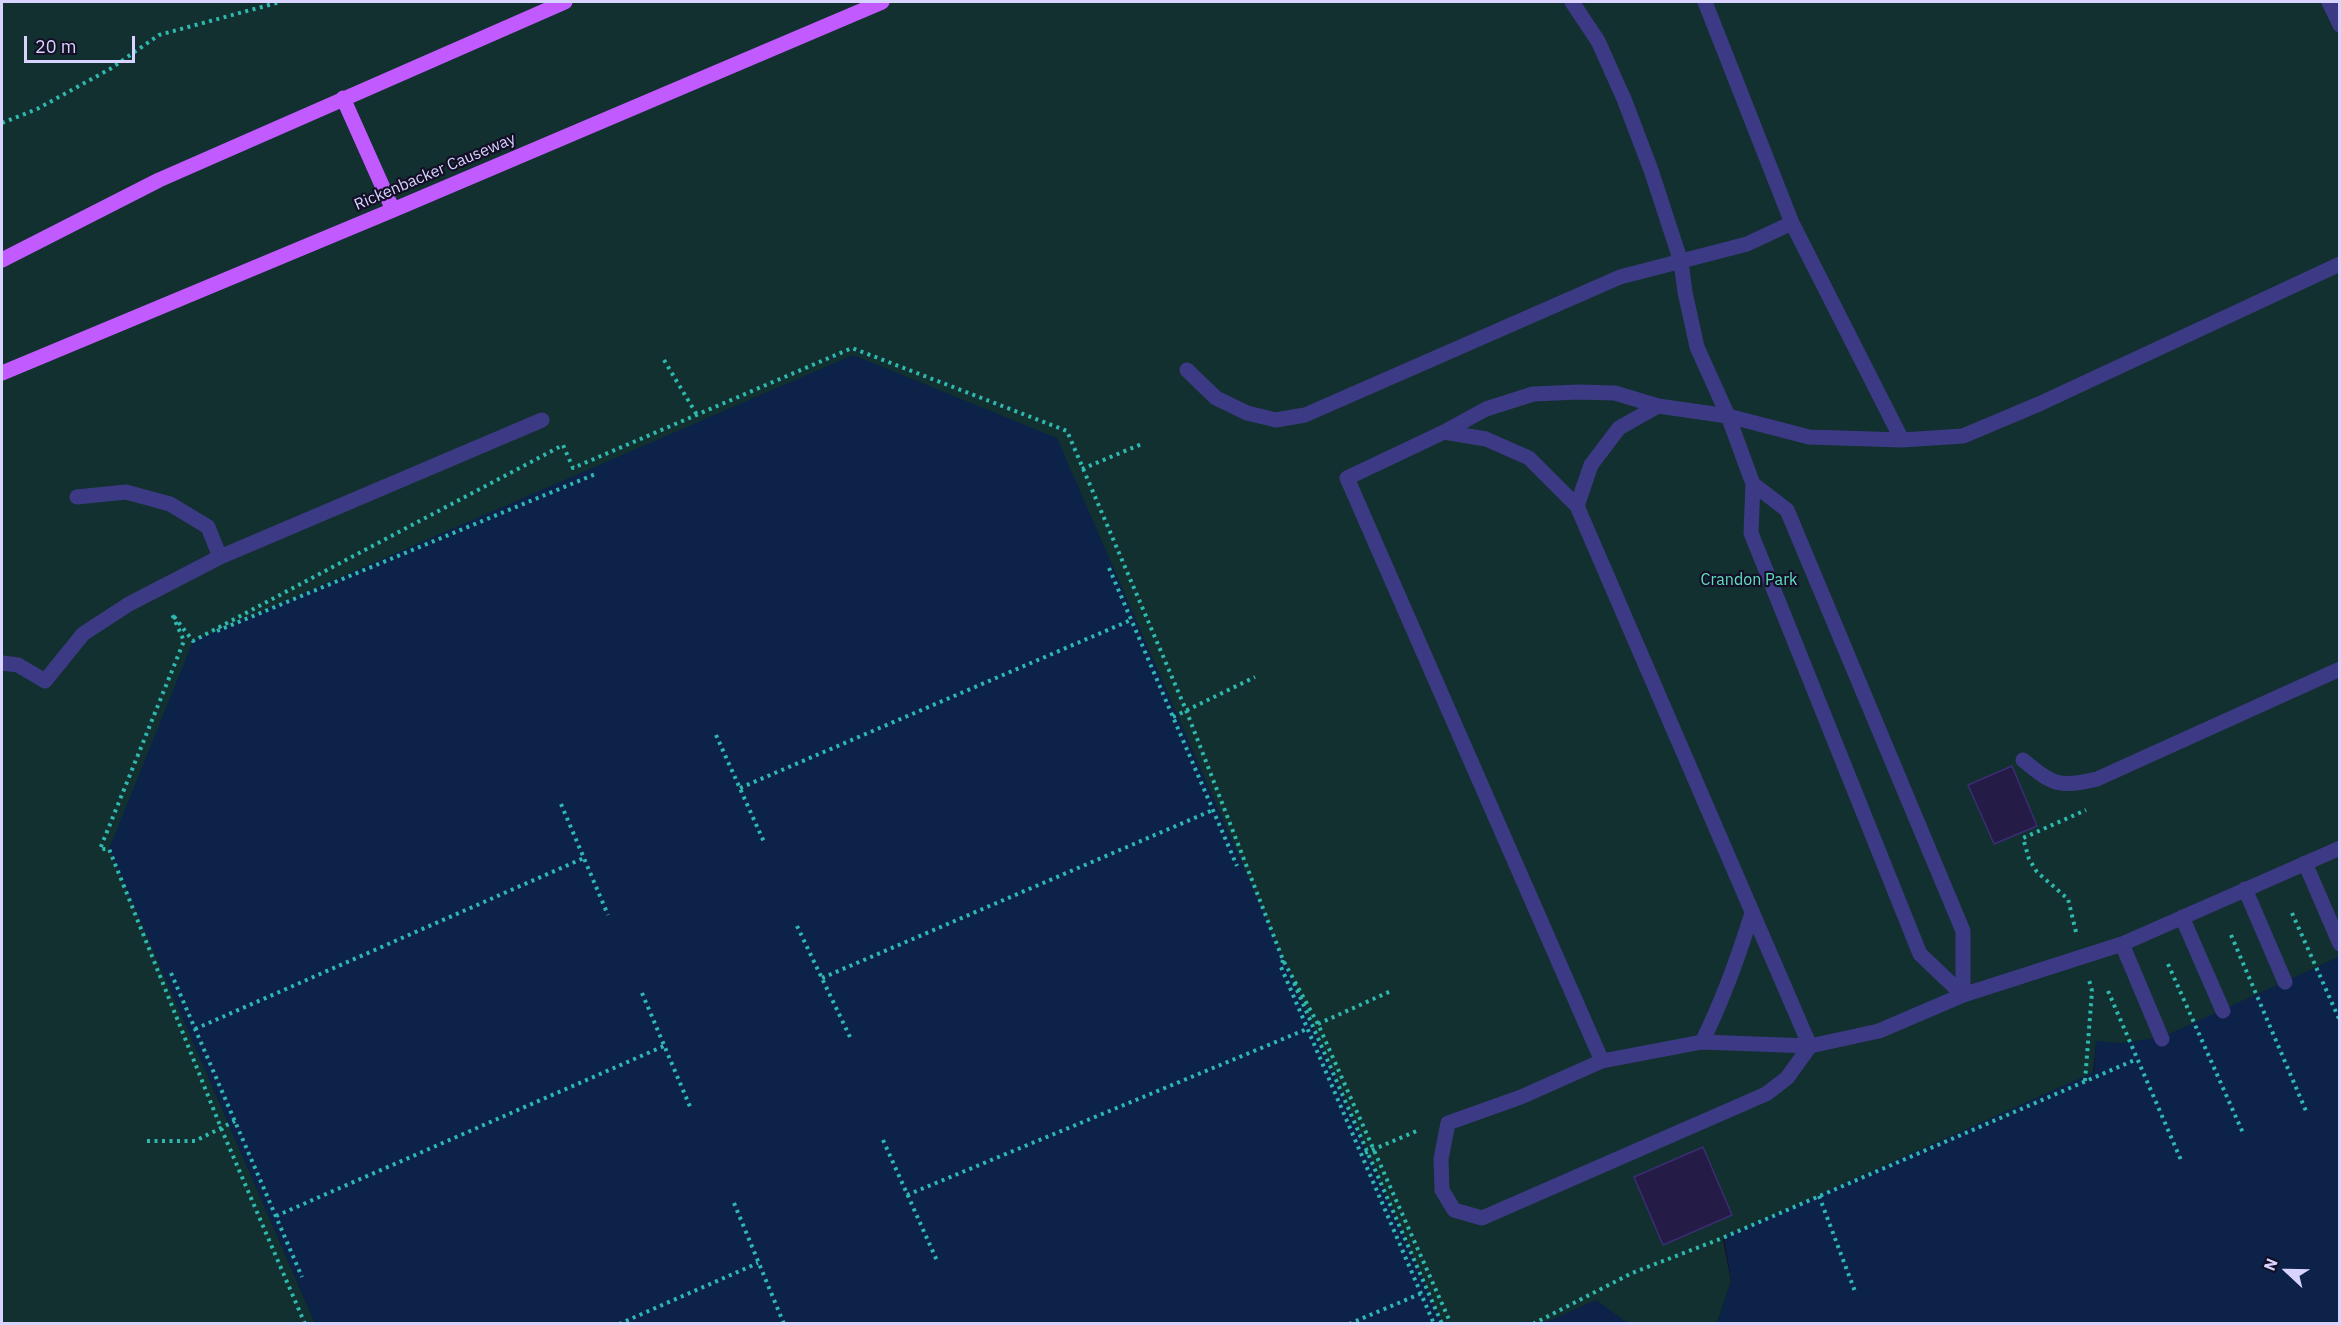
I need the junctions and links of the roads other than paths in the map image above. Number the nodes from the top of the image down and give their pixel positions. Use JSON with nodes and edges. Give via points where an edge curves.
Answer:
{"nodes":[{"id":1,"x":565,"y":2,"type":"edge"},
{"id":2,"x":882,"y":2,"type":"edge"},
{"id":3,"x":1572,"y":2,"type":"edge"},
{"id":4,"x":1705,"y":2,"type":"edge"},
{"id":5,"x":2329,"y":2,"type":"edge"},
{"id":6,"x":2340,"y":25,"type":"edge"},
{"id":7,"x":342,"y":98,"type":"junction"},
{"id":8,"x":393,"y":210,"type":"junction"},
{"id":9,"x":1792,"y":223,"type":"junction"},
{"id":10,"x":2,"y":260,"type":"edge"},
{"id":11,"x":1681,"y":262,"type":"junction"},
{"id":12,"x":2340,"y":264,"type":"edge"},
{"id":13,"x":1187,"y":370,"type":"dead end"},
{"id":14,"x":2,"y":373,"type":"edge"},
{"id":15,"x":1658,"y":406,"type":"junction"},
{"id":16,"x":1728,"y":416,"type":"junction"},
{"id":17,"x":542,"y":420,"type":"dead end"},
{"id":18,"x":1444,"y":432,"type":"junction"},
{"id":19,"x":1902,"y":440,"type":"junction"},
{"id":20,"x":1753,"y":484,"type":"junction"},
{"id":21,"x":77,"y":497,"type":"dead end"},
{"id":22,"x":1577,"y":506,"type":"junction"},
{"id":23,"x":220,"y":557,"type":"junction"},
{"id":24,"x":2,"y":663,"type":"edge"},
{"id":25,"x":2340,"y":669,"type":"edge"},
{"id":26,"x":2023,"y":760,"type":"dead end"},
{"id":27,"x":2340,"y":848,"type":"edge"},
{"id":28,"x":2305,"y":863,"type":"junction"},
{"id":29,"x":2245,"y":889,"type":"junction"},
{"id":30,"x":1752,"y":913,"type":"junction"},
{"id":31,"x":2182,"y":917,"type":"junction"},
{"id":32,"x":2122,"y":944,"type":"junction"},
{"id":33,"x":2340,"y":944,"type":"edge"},
{"id":34,"x":2285,"y":982,"type":"dead end"},
{"id":35,"x":1963,"y":995,"type":"junction"},
{"id":36,"x":2223,"y":1011,"type":"dead end"},
{"id":37,"x":2162,"y":1039,"type":"dead end"},
{"id":38,"x":1702,"y":1042,"type":"junction"},
{"id":39,"x":1810,"y":1046,"type":"junction"},
{"id":40,"x":1602,"y":1061,"type":"junction"}],
"edges":[{"from":1,"to":7,"type":"main road"},
{"from":2,"to":8,"type":"main road","name":"Rickenbacker Causeway"},
{"from":3,"to":11,"type":"lane","via":[[1598,41],[1624,99]]},
{"from":4,"to":9,"type":"lane"},
{"from":5,"to":6,"type":"lane"},
{"from":7,"to":8,"type":"main road"},
{"from":7,"to":10,"type":"main road","via":[[159,180]]},
{"from":8,"to":14,"type":"main road","name":"Rickenbacker Causeway"},
{"from":9,"to":11,"type":"lane","via":[[1747,244]]},
{"from":9,"to":19,"type":"lane"},
{"from":11,"to":13,"type":"lane","via":[[1620,277],[1305,415],[1276,420],[1247,413],[1216,398]]},
{"from":11,"to":16,"type":"lane","via":[[1697,347]]},
{"from":12,"to":19,"type":"lane","via":[[1963,436]]},
{"from":15,"to":16,"type":"lane"},
{"from":15,"to":18,"type":"lane","via":[[1614,393],[1533,394],[1486,409]]},
{"from":15,"to":22,"type":"lane","via":[[1619,428],[1591,465]]},
{"from":16,"to":19,"type":"lane","via":[[1809,437]]},
{"from":16,"to":20,"type":"lane"},
{"from":17,"to":23,"type":"lane"},
{"from":18,"to":22,"type":"lane","via":[[1486,439],[1529,458]]},
{"from":18,"to":40,"type":"lane","via":[[1347,478]]},
{"from":20,"to":35,"type":"lane","via":[[1751,533],[1920,954]]},
{"from":20,"to":35,"type":"lane","via":[[1787,510],[1963,931]]},
{"from":21,"to":23,"type":"lane","via":[[126,492],[170,504],[208,527]]},
{"from":22,"to":30,"type":"lane"},
{"from":23,"to":24,"type":"lane","via":[[129,604],[83,634],[45,681],[18,665]]},
{"from":25,"to":26,"type":"lane","via":[[2097,779],[2071,785],[2045,779]]},
{"from":27,"to":28,"type":"lane"},
{"from":28,"to":29,"type":"lane"},
{"from":28,"to":33,"type":"lane"},
{"from":29,"to":31,"type":"lane"},
{"from":29,"to":34,"type":"lane"},
{"from":30,"to":38,"type":"lane","via":[[1738,960]]},
{"from":30,"to":39,"type":"lane"},
{"from":31,"to":32,"type":"lane"},
{"from":31,"to":36,"type":"lane"},
{"from":32,"to":35,"type":"lane"},
{"from":32,"to":37,"type":"lane"},
{"from":35,"to":39,"type":"lane","via":[[1879,1031]]},
{"from":38,"to":39,"type":"lane"},
{"from":38,"to":40,"type":"lane"},
{"from":39,"to":40,"type":"lane","via":[[1786,1078],[1766,1094],[1482,1218],[1454,1210],[1442,1190],[1441,1159],[1448,1123],[1521,1097]]}]}
